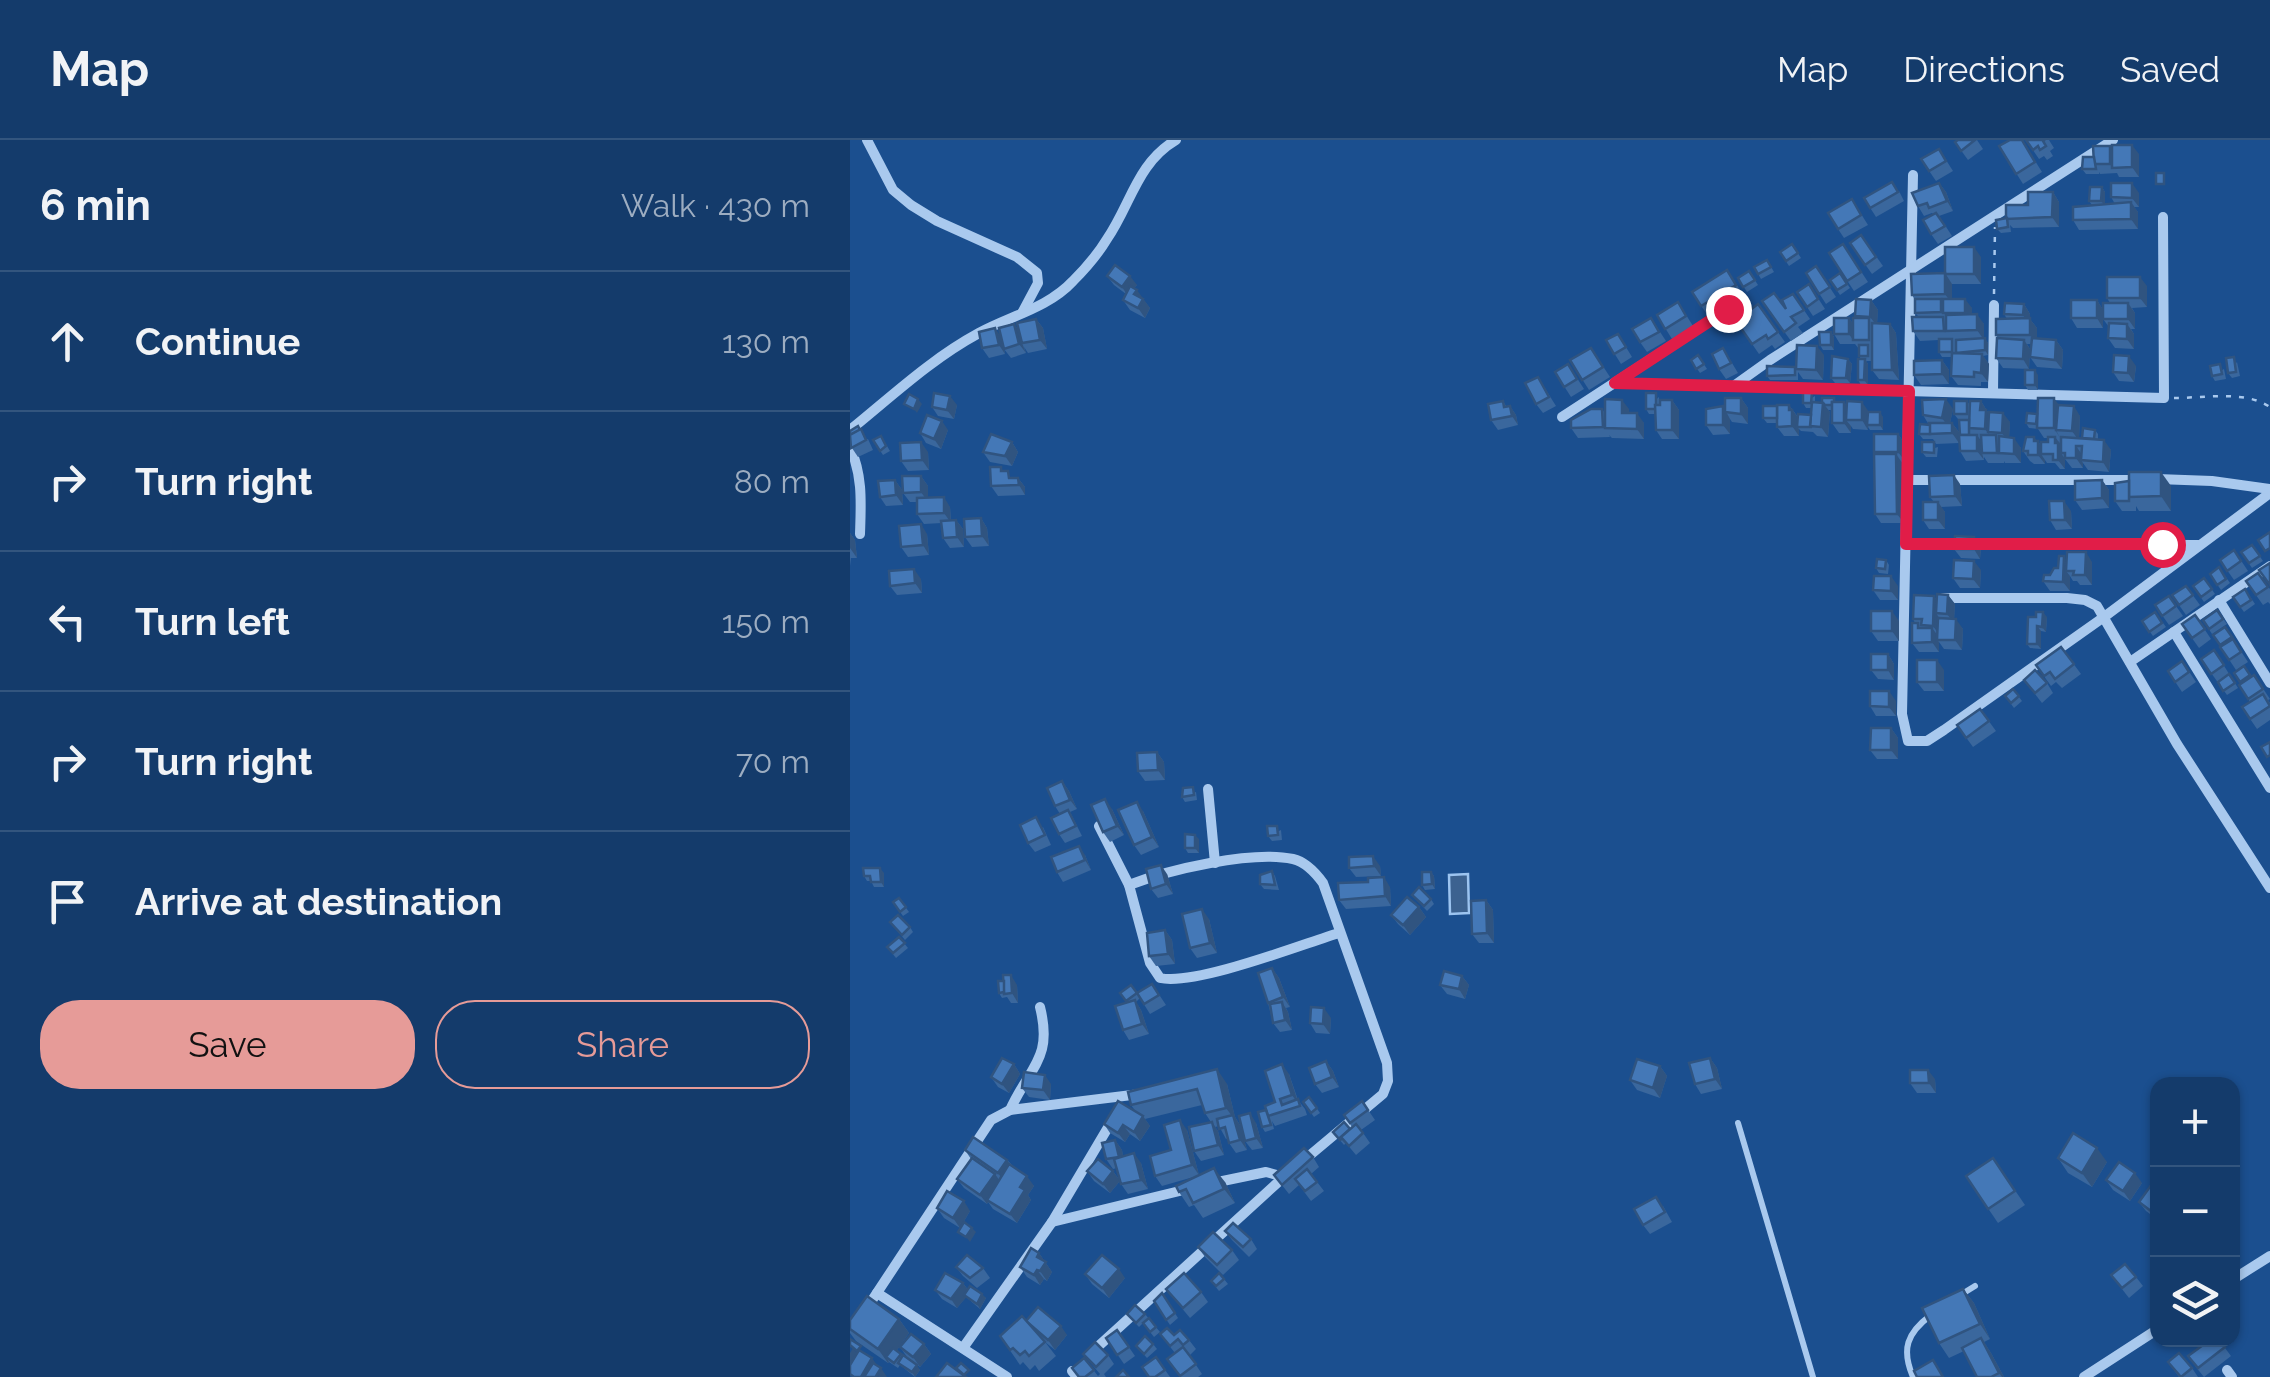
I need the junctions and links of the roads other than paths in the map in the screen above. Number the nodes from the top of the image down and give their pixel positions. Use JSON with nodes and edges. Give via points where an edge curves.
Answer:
{"nodes":[{"id":1,"x":868,"y":140,"type":"edge"},
{"id":2,"x":1176,"y":140,"type":"edge"},
{"id":3,"x":2114,"y":140,"type":"edge"},
{"id":4,"x":1913,"y":175,"type":"dead end"},
{"id":5,"x":2163,"y":217,"type":"dead end"},
{"id":6,"x":1911,"y":270,"type":"junction"},
{"id":7,"x":1994,"y":305,"type":"road end"},
{"id":8,"x":1728,"y":309,"type":"dead end"},
{"id":9,"x":1021,"y":314,"type":"junction"},
{"id":10,"x":1615,"y":383,"type":"junction"},
{"id":11,"x":1734,"y":386,"type":"junction"},
{"id":12,"x":1909,"y":391,"type":"junction"},
{"id":13,"x":1993,"y":393,"type":"junction"},
{"id":14,"x":1562,"y":417,"type":"dead end"},
{"id":15,"x":850,"y":430,"type":"edge"},
{"id":16,"x":850,"y":448,"type":"edge"},
{"id":17,"x":1907,"y":480,"type":"junction"},
{"id":18,"x":2246,"y":484,"type":"junction"},
{"id":19,"x":2270,"y":491,"type":"edge"},
{"id":20,"x":2254,"y":503,"type":"junction"},
{"id":21,"x":860,"y":534,"type":"dead end"},
{"id":22,"x":1906,"y":544,"type":"junction"},
{"id":23,"x":2199,"y":545,"type":"junction"},
{"id":24,"x":2270,"y":566,"type":"edge"},
{"id":25,"x":1905,"y":598,"type":"junction"},
{"id":26,"x":2220,"y":600,"type":"junction"},
{"id":27,"x":2104,"y":617,"type":"junction"},
{"id":28,"x":2174,"y":632,"type":"junction"},
{"id":29,"x":2130,"y":662,"type":"junction"},
{"id":30,"x":2270,"y":683,"type":"edge"},
{"id":31,"x":2270,"y":788,"type":"edge"},
{"id":32,"x":1208,"y":789,"type":"dead end"},
{"id":33,"x":1099,"y":826,"type":"edge"},
{"id":34,"x":1215,"y":863,"type":"junction"},
{"id":35,"x":1129,"y":885,"type":"junction"},
{"id":36,"x":2270,"y":888,"type":"edge"},
{"id":37,"x":1338,"y":934,"type":"junction"},
{"id":38,"x":1040,"y":1007,"type":"dead end"},
{"id":39,"x":1152,"y":1093,"type":"edge"},
{"id":40,"x":1117,"y":1097,"type":"junction"},
{"id":41,"x":1010,"y":1110,"type":"junction"},
{"id":42,"x":1738,"y":1123,"type":"dead end"},
{"id":43,"x":1256,"y":1173,"type":"junction"},
{"id":44,"x":1284,"y":1177,"type":"junction"},
{"id":45,"x":1262,"y":1196,"type":"junction"},
{"id":46,"x":1052,"y":1222,"type":"junction"},
{"id":47,"x":2270,"y":1256,"type":"edge"},
{"id":48,"x":2240,"y":1275,"type":"edge"},
{"id":49,"x":1975,"y":1286,"type":"dead end"},
{"id":50,"x":877,"y":1293,"type":"junction"},
{"id":51,"x":1956,"y":1298,"type":"edge"},
{"id":52,"x":1942,"y":1307,"type":"edge"},
{"id":53,"x":856,"y":1326,"type":"edge"},
{"id":54,"x":2150,"y":1334,"type":"edge"},
{"id":55,"x":963,"y":1348,"type":"junction"},
{"id":56,"x":1072,"y":1375,"type":"edge"},
{"id":57,"x":1007,"y":1377,"type":"edge"},
{"id":58,"x":1812,"y":1377,"type":"edge"},
{"id":59,"x":1913,"y":1377,"type":"edge"},
{"id":60,"x":2084,"y":1377,"type":"edge"}],
"edges":[{"from":1,"to":9,"type":"street","via":[[902,198],[1037,273]]},
{"from":2,"to":9,"type":"street","via":[[1143,169],[1108,239],[1072,283]]},
{"from":3,"to":6,"type":"street"},
{"from":4,"to":6,"type":"street"},
{"from":5,"to":13,"type":"street","via":[[2164,398]]},
{"from":6,"to":11,"type":"street"},
{"from":6,"to":12,"type":"street"},
{"from":7,"to":13,"type":"street"},
{"from":8,"to":10,"type":"street"},
{"from":9,"to":15,"type":"street","via":[[936,360]]},
{"from":10,"to":11,"type":"street"},
{"from":10,"to":14,"type":"street"},
{"from":11,"to":12,"type":"street"},
{"from":12,"to":13,"type":"street"},
{"from":12,"to":17,"type":"street"},
{"from":16,"to":21,"type":"street","via":[[862,488]]},
{"from":17,"to":18,"type":"street"},
{"from":17,"to":22,"type":"street"},
{"from":18,"to":19,"type":"street"},
{"from":18,"to":20,"type":"street"},
{"from":19,"to":20,"type":"street"},
{"from":20,"to":23,"type":"street"},
{"from":22,"to":23,"type":"street"},
{"from":22,"to":25,"type":"street"},
{"from":23,"to":27,"type":"street"},
{"from":24,"to":26,"type":"street"},
{"from":25,"to":27,"type":"street","via":[[2067,598],[2097,606]]},
{"from":25,"to":27,"type":"street","via":[[1902,726],[1915,744]]},
{"from":26,"to":28,"type":"street"},
{"from":26,"to":30,"type":"street"},
{"from":27,"to":29,"type":"street"},
{"from":28,"to":29,"type":"street"},
{"from":28,"to":31,"type":"street"},
{"from":29,"to":36,"type":"street"},
{"from":32,"to":34,"type":"street"},
{"from":33,"to":35,"type":"street"},
{"from":34,"to":35,"type":"street"},
{"from":34,"to":37,"type":"street","via":[[1296,860],[1322,883]]},
{"from":35,"to":37,"type":"street","via":[[1154,972],[1172,981]]},
{"from":37,"to":44,"type":"street","via":[[1388,1081],[1383,1094]]},
{"from":38,"to":41,"type":"street","via":[[1044,1051]]},
{"from":39,"to":40,"type":"street"},
{"from":40,"to":41,"type":"street"},
{"from":40,"to":46,"type":"street","via":[[1112,1122]]},
{"from":41,"to":50,"type":"street","via":[[985,1127]]},
{"from":42,"to":58,"type":"lane"},
{"from":43,"to":44,"type":"street"},
{"from":43,"to":45,"type":"street"},
{"from":43,"to":46,"type":"street"},
{"from":44,"to":45,"type":"street"},
{"from":45,"to":56,"type":"street"},
{"from":46,"to":55,"type":"street"},
{"from":47,"to":48,"type":"street"},
{"from":49,"to":51,"type":"lane"},
{"from":50,"to":53,"type":"street"},
{"from":50,"to":55,"type":"street"},
{"from":52,"to":59,"type":"lane","via":[[1906,1342]]},
{"from":54,"to":60,"type":"street"},
{"from":55,"to":57,"type":"street"}]}
